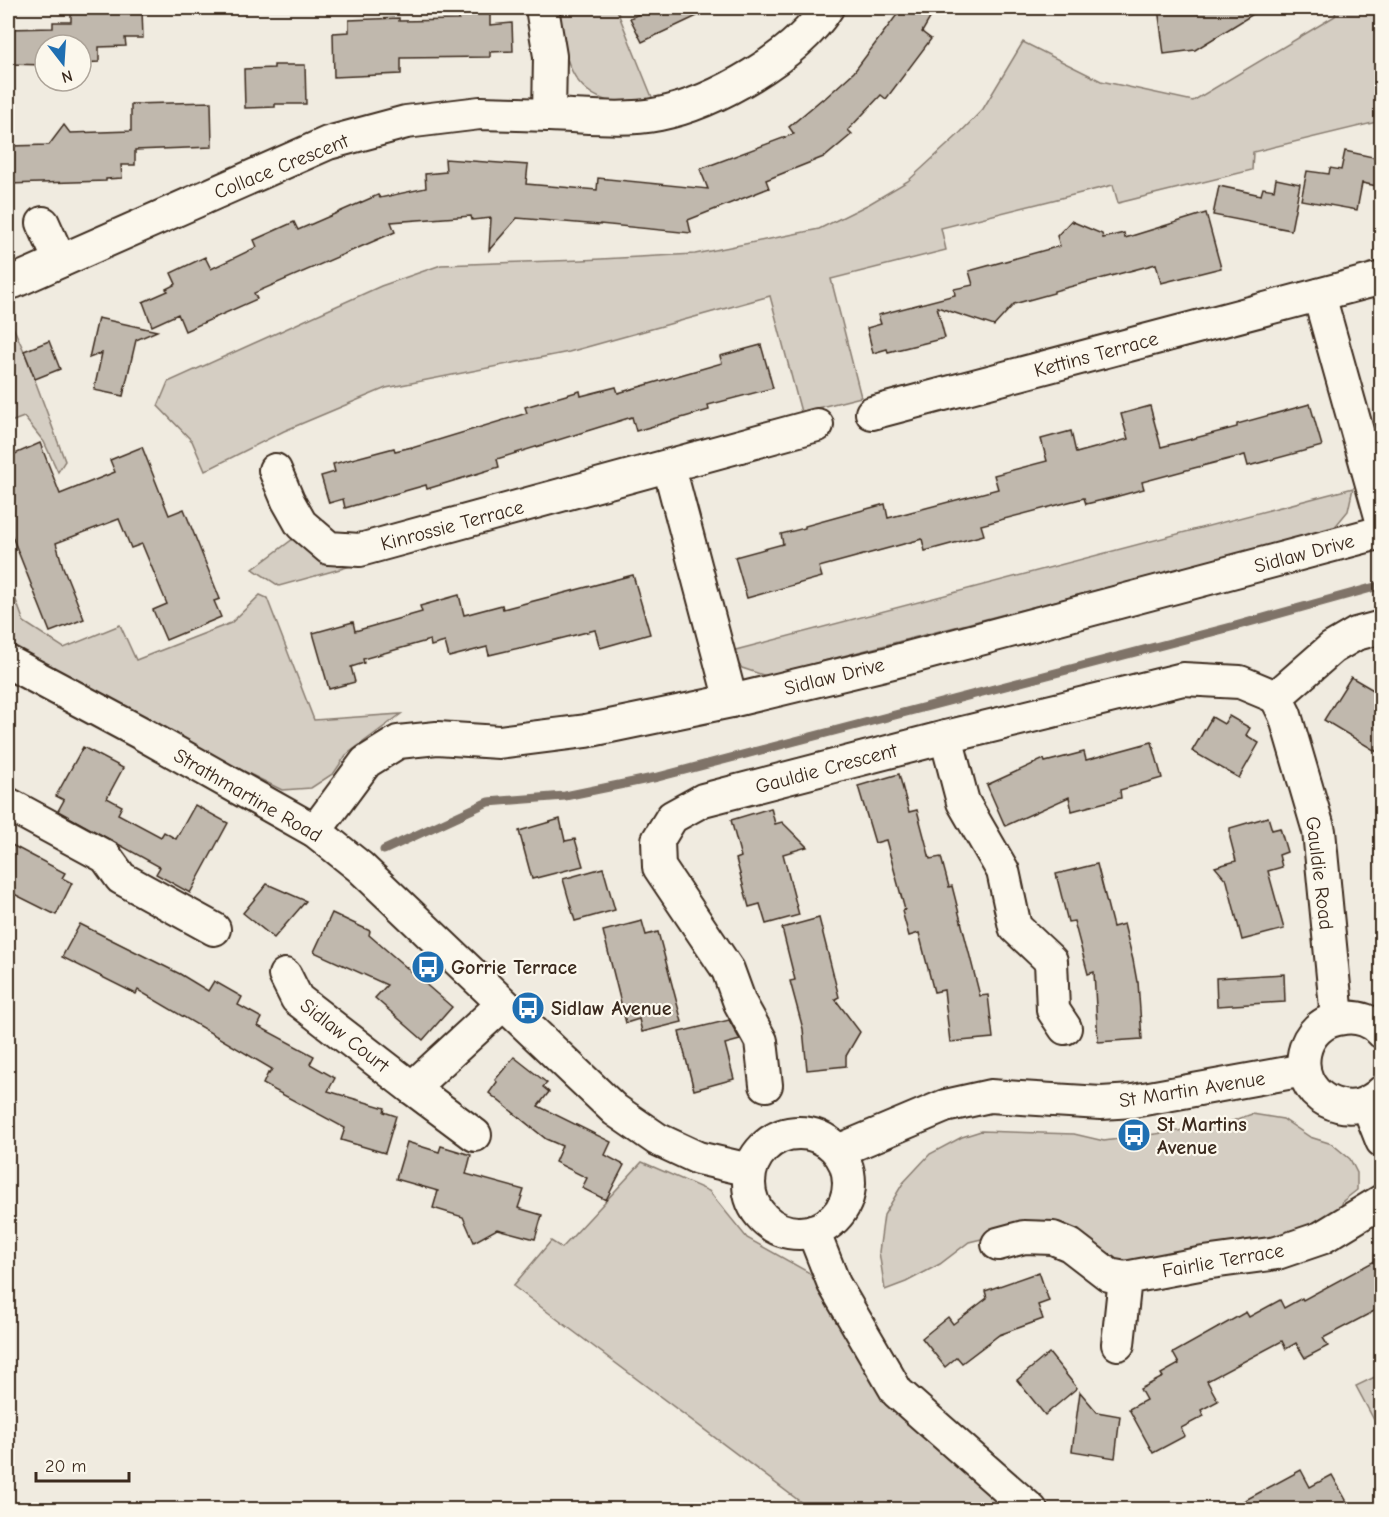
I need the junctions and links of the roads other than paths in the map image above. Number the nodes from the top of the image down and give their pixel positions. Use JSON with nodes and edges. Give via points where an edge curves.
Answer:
{"nodes":[{"id":1,"x":542,"y":8,"type":"edge"},
{"id":2,"x":827,"y":8,"type":"edge"},
{"id":3,"x":549,"y":115,"type":"junction"},
{"id":4,"x":43,"y":222,"type":"dead end"},
{"id":5,"x":60,"y":261,"type":"junction"},
{"id":6,"x":1382,"y":278,"type":"edge"},
{"id":7,"x":13,"y":282,"type":"dead end"},
{"id":8,"x":1319,"y":295,"type":"junction"},
{"id":9,"x":872,"y":413,"type":"dead end"},
{"id":10,"x":818,"y":426,"type":"dead end"},
{"id":11,"x":669,"y":467,"type":"junction"},
{"id":12,"x":275,"y":470,"type":"dead end"},
{"id":13,"x":1382,"y":520,"type":"edge"},
{"id":14,"x":1382,"y":532,"type":"edge"},
{"id":15,"x":1382,"y":627,"type":"edge"},
{"id":16,"x":8,"y":662,"type":"edge"},
{"id":17,"x":1276,"y":697,"type":"junction"},
{"id":18,"x":731,"y":701,"type":"junction"},
{"id":19,"x":946,"y":737,"type":"junction"},
{"id":20,"x":8,"y":804,"type":"edge"},
{"id":21,"x":315,"y":831,"type":"junction"},
{"id":22,"x":214,"y":929,"type":"dead end"},
{"id":23,"x":285,"y":975,"type":"dead end"},
{"id":24,"x":503,"y":1004,"type":"junction"},
{"id":25,"x":1337,"y":1018,"type":"junction"},
{"id":26,"x":1065,"y":1028,"type":"dead end"},
{"id":27,"x":1382,"y":1032,"type":"edge"},
{"id":28,"x":1304,"y":1070,"type":"junction"},
{"id":29,"x":766,"y":1085,"type":"dead end"},
{"id":30,"x":412,"y":1088,"type":"junction"},
{"id":31,"x":1374,"y":1098,"type":"edge"},
{"id":32,"x":475,"y":1135,"type":"dead end"},
{"id":33,"x":1382,"y":1140,"type":"edge"},
{"id":34,"x":838,"y":1151,"type":"junction"},
{"id":35,"x":750,"y":1170,"type":"junction"},
{"id":36,"x":1382,"y":1201,"type":"edge"},
{"id":37,"x":813,"y":1231,"type":"junction"},
{"id":38,"x":998,"y":1244,"type":"dead end"},
{"id":39,"x":1125,"y":1278,"type":"junction"},
{"id":40,"x":1118,"y":1344,"type":"dead end"},
{"id":41,"x":1031,"y":1509,"type":"edge"}],
"edges":[{"from":1,"to":3,"type":"street","via":[[550,56]]},
{"from":2,"to":3,"type":"street","name":"Collace Crescent","via":[[787,52],[745,80],[699,102],[659,114],[621,118]]},
{"from":3,"to":5,"type":"street","name":"Collace Crescent","via":[[480,113],[406,122],[328,143]]},
{"from":4,"to":5,"type":"street"},
{"from":5,"to":7,"type":"street","name":"Collace Crescent"},
{"from":6,"to":8,"type":"street","name":"Kettins Terrace"},
{"from":8,"to":9,"type":"street","name":"Kettins Terrace"},
{"from":8,"to":13,"type":"street"},
{"from":10,"to":11,"type":"street","name":"Kinrossie Terrace"},
{"from":11,"to":12,"type":"street","name":"Kinrossie Terrace","via":[[360,550],[329,548],[301,524]]},
{"from":11,"to":18,"type":"street"},
{"from":14,"to":18,"type":"street","name":"Sidlaw Drive"},
{"from":15,"to":17,"type":"street","via":[[1356,634],[1332,648]]},
{"from":16,"to":21,"type":"street","name":"Strathmartine Road"},
{"from":17,"to":19,"type":"street","name":"Gauldie Crescent","via":[[1240,682],[1183,679]]},
{"from":17,"to":25,"type":"street","name":"Gauldie Road","via":[[1285,715],[1319,831]]},
{"from":18,"to":21,"type":"street","name":"Sidlaw Drive","via":[[586,731],[499,742],[437,738],[398,742],[366,762]]},
{"from":19,"to":26,"type":"street","via":[[963,802],[1003,871],[1015,927],[1051,961],[1053,1010]]},
{"from":19,"to":29,"type":"street","name":"Gauldie Crescent","via":[[702,800],[672,817],[658,840],[659,867],[728,970],[760,1041]]},
{"from":20,"to":22,"type":"street","via":[[106,857],[121,878]]},
{"from":21,"to":24,"type":"street","name":"Strathmartine Road","via":[[360,867]]},
{"from":23,"to":30,"type":"street","name":"Sidlaw Court","via":[[297,999]]},
{"from":24,"to":30,"type":"street"},
{"from":24,"to":35,"type":"street","name":"Strathmartine Road","via":[[615,1110],[657,1139],[698,1158]]},
{"from":25,"to":27,"type":"street","via":[[1366,1021]]},
{"from":25,"to":28,"type":"street","via":[[1310,1038],[1303,1057]]},
{"from":28,"to":31,"type":"street","via":[[1309,1085],[1320,1098],[1334,1105],[1351,1107]]},
{"from":28,"to":34,"type":"street","name":"St Martin Avenue","via":[[1133,1101],[990,1096],[945,1106]]},
{"from":30,"to":32,"type":"street","name":"Sidlaw Court"},
{"from":31,"to":33,"type":"street"},
{"from":34,"to":35,"type":"street","via":[[826,1140],[796,1132],[767,1144],[756,1155]]},
{"from":34,"to":37,"type":"street","via":[[846,1165],[847,1197],[840,1212]]},
{"from":35,"to":37,"type":"street","via":[[748,1187],[753,1204],[764,1219],[778,1229]]},
{"from":36,"to":39,"type":"street","name":"Fairlie Terrace","via":[[1321,1238],[1277,1253]]},
{"from":37,"to":41,"type":"street","via":[[834,1284],[897,1392]]},
{"from":38,"to":39,"type":"street","via":[[1024,1237],[1053,1238],[1070,1245],[1109,1275]]},
{"from":39,"to":40,"type":"street"}]}
